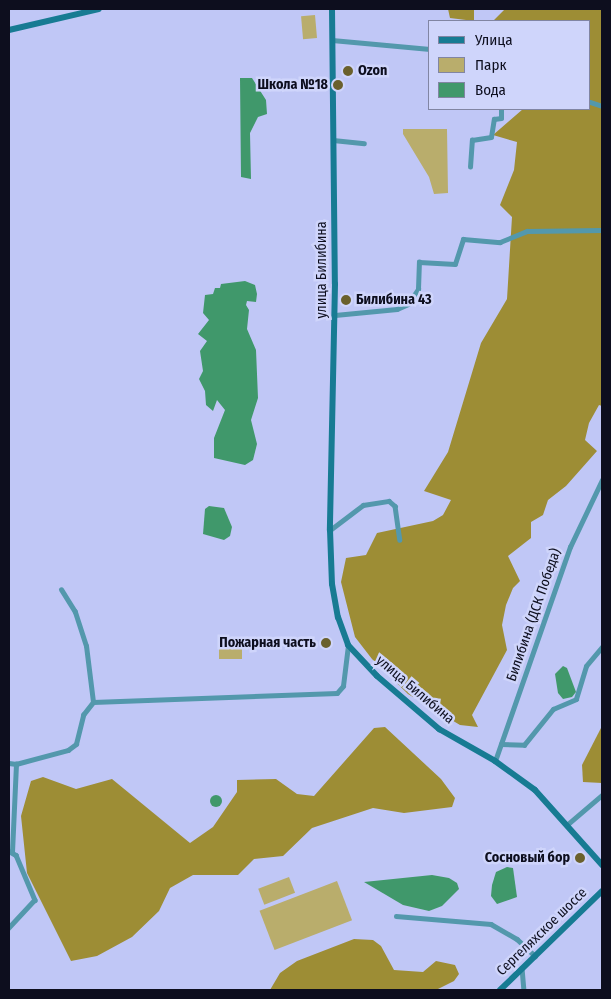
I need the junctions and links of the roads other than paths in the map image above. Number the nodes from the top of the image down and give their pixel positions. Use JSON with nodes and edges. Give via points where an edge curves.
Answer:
{"nodes":[{"id":1,"x":99,"y":9,"type":"edge"},
{"id":2,"x":332,"y":9,"type":"edge"},
{"id":3,"x":9,"y":30,"type":"edge"},
{"id":4,"x":332,"y":40,"type":"junction"},
{"id":5,"x":428,"y":49,"type":"edge"},
{"id":6,"x":501,"y":110,"type":"edge"},
{"id":7,"x":333,"y":140,"type":"junction"},
{"id":8,"x":364,"y":143,"type":"dead end"},
{"id":9,"x":470,"y":167,"type":"dead end"},
{"id":10,"x":602,"y":230,"type":"edge"},
{"id":11,"x":335,"y":315,"type":"junction"},
{"id":12,"x":602,"y":480,"type":"edge"},
{"id":13,"x":330,"y":530,"type":"junction"},
{"id":14,"x":400,"y":540,"type":"dead end"},
{"id":15,"x":61,"y":590,"type":"dead end"},
{"id":16,"x":348,"y":645,"type":"junction"},
{"id":17,"x":602,"y":647,"type":"edge"},
{"id":18,"x":93,"y":702,"type":"junction"},
{"id":19,"x":502,"y":744,"type":"junction"},
{"id":20,"x":495,"y":761,"type":"junction"},
{"id":21,"x":9,"y":763,"type":"edge"},
{"id":22,"x":16,"y":764,"type":"junction"},
{"id":23,"x":602,"y":795,"type":"edge"},
{"id":24,"x":568,"y":824,"type":"junction"},
{"id":25,"x":10,"y":851,"type":"edge"},
{"id":26,"x":602,"y":864,"type":"edge"},
{"id":27,"x":602,"y":891,"type":"edge"},
{"id":28,"x":396,"y":916,"type":"dead end"},
{"id":29,"x":9,"y":928,"type":"edge"},
{"id":30,"x":535,"y":956,"type":"junction"},
{"id":31,"x":522,"y":968,"type":"junction"},
{"id":32,"x":500,"y":990,"type":"edge"},
{"id":33,"x":524,"y":990,"type":"edge"}],
"edges":[{"from":1,"to":3,"type":"main road"},
{"from":2,"to":4,"type":"main road","name":"улица Билибина"},
{"from":4,"to":5,"type":"street"},
{"from":4,"to":7,"type":"main road","name":"улица Билибина"},
{"from":6,"to":9,"type":"street","via":[[501,118],[494,119],[491,137],[472,140]]},
{"from":7,"to":8,"type":"street"},
{"from":7,"to":11,"type":"main road","name":"улица Билибина"},
{"from":10,"to":11,"type":"street","via":[[528,231],[500,242],[463,239],[455,264],[419,262],[418,289],[408,304],[397,309]]},
{"from":11,"to":13,"type":"main road","name":"улица Билибина"},
{"from":12,"to":19,"type":"street","name":"Билибина (ДСК Победа)","via":[[570,547]]},
{"from":13,"to":14,"type":"street","via":[[363,504],[389,501],[395,506]]},
{"from":13,"to":16,"type":"main road","name":"улица Билибина","via":[[332,584]]},
{"from":15,"to":18,"type":"street","via":[[75,612],[86,646]]},
{"from":16,"to":18,"type":"street","via":[[342,686],[337,693]]},
{"from":16,"to":20,"type":"main road","name":"улица Билибина","via":[[377,676],[439,729]]},
{"from":17,"to":19,"type":"street","via":[[586,666],[576,699],[553,709],[524,745]]},
{"from":18,"to":22,"type":"street","via":[[83,715],[76,744],[68,750]]},
{"from":19,"to":20,"type":"street","name":"Билибина (ДСК Победа)"},
{"from":20,"to":24,"type":"main road","name":"улица Билибина","via":[[535,790]]},
{"from":21,"to":22,"type":"street"},
{"from":22,"to":25,"type":"street"},
{"from":23,"to":24,"type":"street"},
{"from":24,"to":26,"type":"main road","name":"улица Билибина"},
{"from":25,"to":29,"type":"street","via":[[35,900],[32,908]]},
{"from":27,"to":30,"type":"main road","name":"Сергеляхское шоссе"},
{"from":28,"to":30,"type":"street","via":[[491,924],[517,939]]},
{"from":30,"to":31,"type":"main road","name":"Сергеляхское шоссе"},
{"from":31,"to":32,"type":"main road","name":"Сергеляхское шоссе"},
{"from":31,"to":33,"type":"street"}]}
